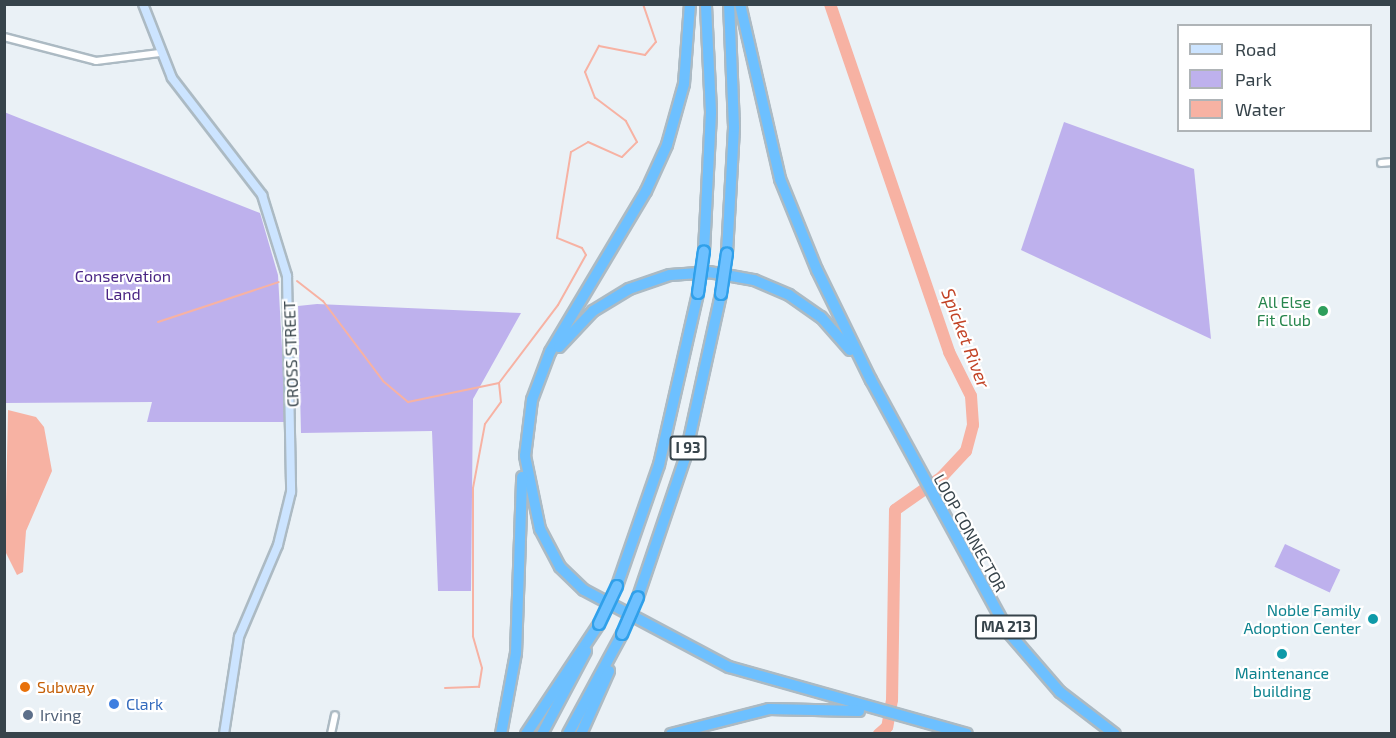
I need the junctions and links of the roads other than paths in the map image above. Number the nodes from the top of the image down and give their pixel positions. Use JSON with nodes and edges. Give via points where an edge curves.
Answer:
{"nodes":[{"id":1,"x":143,"y":4,"type":"edge"},
{"id":2,"x":690,"y":4,"type":"edge"},
{"id":3,"x":706,"y":4,"type":"edge"},
{"id":4,"x":729,"y":4,"type":"edge"},
{"id":5,"x":740,"y":4,"type":"edge"},
{"id":6,"x":4,"y":37,"type":"edge"},
{"id":7,"x":159,"y":53,"type":"junction"},
{"id":8,"x":1392,"y":162,"type":"edge"},
{"id":9,"x":1381,"y":163,"type":"dead end"},
{"id":10,"x":542,"y":374,"type":"junction"},
{"id":11,"x":871,"y":380,"type":"junction"},
{"id":12,"x":525,"y":447,"type":"junction"},
{"id":13,"x":599,"y":624,"type":"junction"},
{"id":14,"x":622,"y":634,"type":"junction"},
{"id":15,"x":881,"y":712,"type":"junction"},
{"id":16,"x":335,"y":715,"type":"dead end"},
{"id":17,"x":224,"y":734,"type":"edge"},
{"id":18,"x":331,"y":734,"type":"edge"},
{"id":19,"x":501,"y":734,"type":"edge"},
{"id":20,"x":526,"y":734,"type":"edge"},
{"id":21,"x":542,"y":734,"type":"edge"},
{"id":22,"x":568,"y":734,"type":"edge"},
{"id":23,"x":581,"y":734,"type":"edge"},
{"id":24,"x":671,"y":734,"type":"edge"},
{"id":25,"x":967,"y":734,"type":"edge"},
{"id":26,"x":1115,"y":734,"type":"edge"}],
"edges":[{"from":1,"to":7,"type":"street","name":"CROSS STREET"},
{"from":2,"to":10,"type":"highway","via":[[684,84],[667,145]]},
{"from":3,"to":13,"type":"highway","number":"I 93","bridge":true,"via":[[711,112],[704,251],[698,292],[659,465],[617,586]]},
{"from":4,"to":14,"type":"highway","number":"I 93","bridge":true,"via":[[734,127],[721,294],[685,458]]},
{"from":5,"to":11,"type":"highway","via":[[763,122],[788,201]]},
{"from":6,"to":7,"type":"street","via":[[96,61]]},
{"from":7,"to":17,"type":"street","name":"CROSS STREET","via":[[179,87],[253,180],[277,230],[287,276],[291,492],[278,545],[239,637]]},
{"from":8,"to":9,"type":"street"},
{"from":10,"to":11,"type":"highway","via":[[571,333],[612,298],[656,279],[709,272],[754,280],[799,301],[837,333]]},
{"from":10,"to":12,"type":"highway"},
{"from":11,"to":26,"type":"highway","name":"LOOP CONNECTOR","number":"MA 213","via":[[1020,647],[1060,692]]},
{"from":12,"to":15,"type":"highway","via":[[529,488],[544,540],[560,567],[584,590],[744,673]]},
{"from":12,"to":19,"type":"highway","via":[[516,653]]},
{"from":13,"to":20,"type":"highway"},
{"from":13,"to":21,"type":"highway","number":"I 93"},
{"from":14,"to":22,"type":"highway","number":"I 93"},
{"from":14,"to":23,"type":"highway"},
{"from":15,"to":24,"type":"highway","via":[[769,709]]},
{"from":15,"to":25,"type":"highway"},
{"from":16,"to":18,"type":"street"}]}
